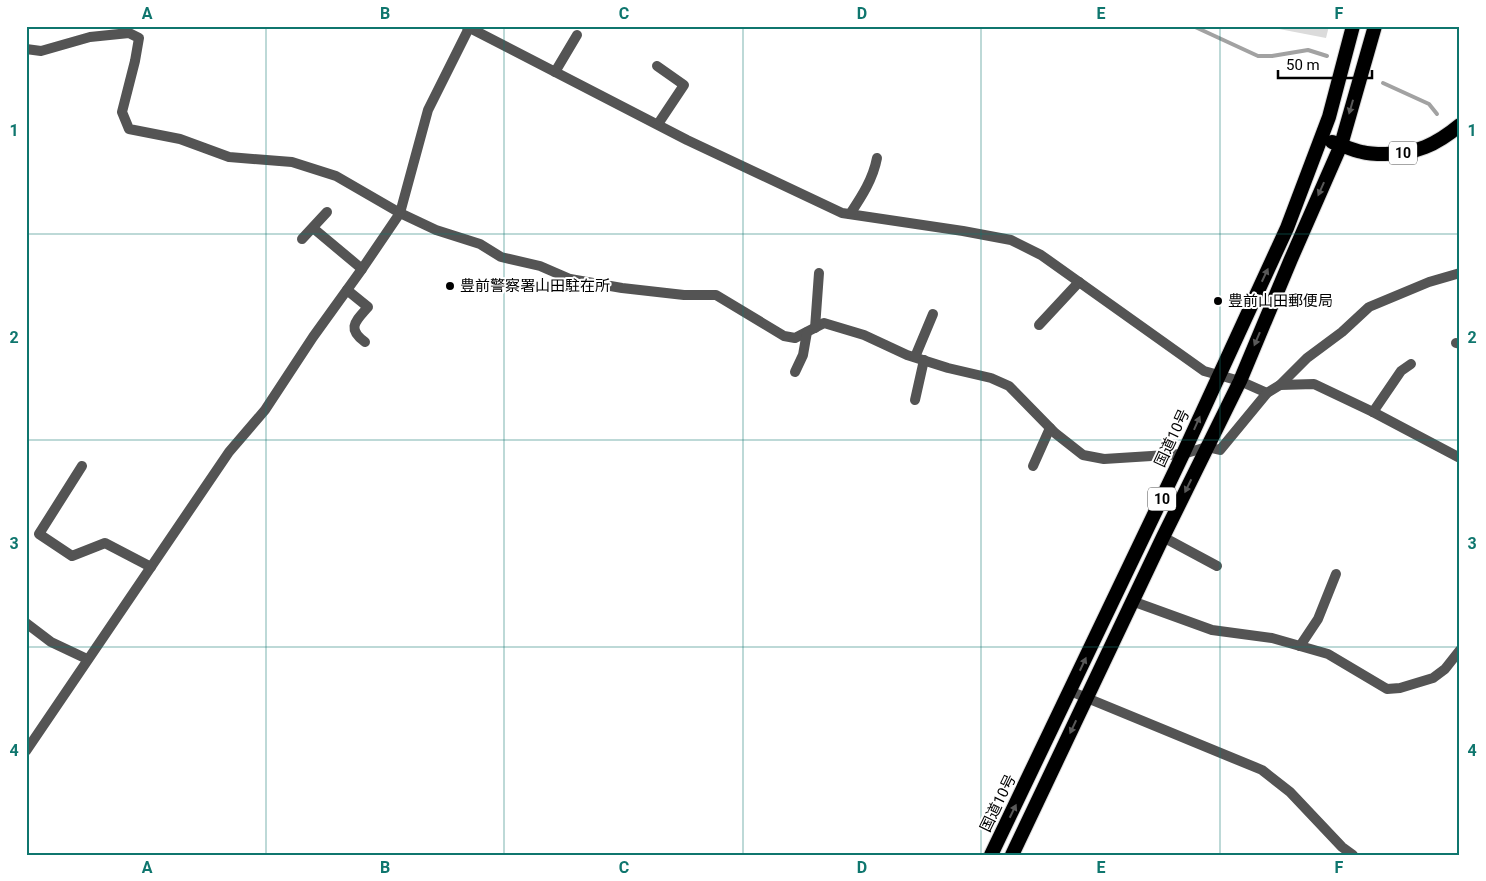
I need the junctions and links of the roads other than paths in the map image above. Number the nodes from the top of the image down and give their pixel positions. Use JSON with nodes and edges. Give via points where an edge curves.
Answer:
{"nodes":[{"id":1,"x":1353,"y":26,"type":"edge"},
{"id":2,"x":1375,"y":26,"type":"edge"},
{"id":3,"x":468,"y":27,"type":"edge"},
{"id":4,"x":577,"y":35,"type":"dead end"},
{"id":5,"x":26,"y":49,"type":"edge"},
{"id":6,"x":657,"y":66,"type":"dead end"},
{"id":7,"x":555,"y":72,"type":"junction"},
{"id":8,"x":658,"y":124,"type":"junction"},
{"id":9,"x":1460,"y":125,"type":"edge"},
{"id":10,"x":1321,"y":139,"type":"junction"},
{"id":11,"x":1341,"y":145,"type":"junction"},
{"id":12,"x":877,"y":158,"type":"dead end"},
{"id":13,"x":327,"y":212,"type":"dead end"},
{"id":14,"x":400,"y":212,"type":"junction"},
{"id":15,"x":850,"y":214,"type":"junction"},
{"id":16,"x":313,"y":228,"type":"junction"},
{"id":17,"x":302,"y":239,"type":"dead end"},
{"id":18,"x":362,"y":269,"type":"junction"},
{"id":19,"x":819,"y":272,"type":"dead end"},
{"id":20,"x":1460,"y":273,"type":"edge"},
{"id":21,"x":1079,"y":282,"type":"junction"},
{"id":22,"x":346,"y":290,"type":"junction"},
{"id":23,"x":933,"y":314,"type":"dead end"},
{"id":24,"x":1039,"y":324,"type":"dead end"},
{"id":25,"x":811,"y":330,"type":"junction"},
{"id":26,"x":365,"y":342,"type":"dead end"},
{"id":27,"x":920,"y":359,"type":"junction"},
{"id":28,"x":1411,"y":364,"type":"dead end"},
{"id":29,"x":795,"y":372,"type":"dead end"},
{"id":30,"x":1220,"y":374,"type":"junction"},
{"id":31,"x":1240,"y":381,"type":"junction"},
{"id":32,"x":1280,"y":385,"type":"junction"},
{"id":33,"x":1267,"y":393,"type":"junction"},
{"id":34,"x":915,"y":400,"type":"dead end"},
{"id":35,"x":1373,"y":412,"type":"junction"},
{"id":36,"x":1050,"y":428,"type":"junction"},
{"id":37,"x":1207,"y":446,"type":"junction"},
{"id":38,"x":1183,"y":454,"type":"junction"},
{"id":39,"x":1460,"y":458,"type":"edge"},
{"id":40,"x":82,"y":466,"type":"dead end"},
{"id":41,"x":1033,"y":466,"type":"dead end"},
{"id":42,"x":1163,"y":537,"type":"junction"},
{"id":43,"x":1217,"y":566,"type":"dead end"},
{"id":44,"x":150,"y":567,"type":"junction"},
{"id":45,"x":1336,"y":574,"type":"dead end"},
{"id":46,"x":1132,"y":601,"type":"junction"},
{"id":47,"x":26,"y":623,"type":"edge"},
{"id":48,"x":1300,"y":646,"type":"junction"},
{"id":49,"x":1460,"y":650,"type":"edge"},
{"id":50,"x":88,"y":659,"type":"junction"},
{"id":51,"x":1070,"y":691,"type":"junction"},
{"id":52,"x":1086,"y":698,"type":"junction"},
{"id":53,"x":26,"y":751,"type":"edge"},
{"id":54,"x":991,"y":855,"type":"edge"},
{"id":55,"x":1012,"y":855,"type":"edge"},
{"id":56,"x":1352,"y":855,"type":"edge"}],
"edges":[{"from":1,"to":10,"type":"highway","name":"国道10号","number":"10"},
{"from":2,"to":11,"type":"highway","number":"10","one_way":true},
{"from":3,"to":7,"type":"street"},
{"from":3,"to":14,"type":"street","via":[[428,110]]},
{"from":4,"to":7,"type":"street"},
{"from":5,"to":14,"type":"street","via":[[41,51],[90,37],[129,33],[139,38],[122,112],[129,129],[180,139],[229,158],[292,162],[336,176]]},
{"from":6,"to":8,"type":"street","via":[[684,85]]},
{"from":7,"to":8,"type":"street"},
{"from":8,"to":15,"type":"street","via":[[807,197]]},
{"from":9,"to":11,"type":"highway","number":"10","via":[[1439,140],[1410,153],[1363,153]]},
{"from":10,"to":11,"type":"highway","number":"10"},
{"from":30,"to":10,"type":"highway","name":"国道10号","number":"10","one_way":true,"via":[[1287,228]]},
{"from":11,"to":31,"type":"highway","number":"10","one_way":true},
{"from":12,"to":15,"type":"street","via":[[868,185]]},
{"from":13,"to":16,"type":"street"},
{"from":14,"to":18,"type":"street"},
{"from":14,"to":25,"type":"street","via":[[436,230],[480,244],[501,256],[540,266],[570,279],[684,296],[716,295],[784,336],[795,338]]},
{"from":15,"to":21,"type":"street","via":[[1010,240]]},
{"from":16,"to":17,"type":"street"},
{"from":16,"to":18,"type":"street"},
{"from":18,"to":22,"type":"street"},
{"from":19,"to":25,"type":"street"},
{"from":20,"to":32,"type":"street","via":[[1369,307],[1307,358]]},
{"from":21,"to":24,"type":"street"},
{"from":21,"to":30,"type":"street","via":[[1204,371]]},
{"from":22,"to":26,"type":"street","via":[[368,307],[354,324],[357,336]]},
{"from":22,"to":44,"type":"street","via":[[265,410],[229,452]]},
{"from":23,"to":27,"type":"street"},
{"from":25,"to":27,"type":"street","via":[[824,323],[864,335]]},
{"from":25,"to":29,"type":"street"},
{"from":27,"to":34,"type":"street"},
{"from":27,"to":36,"type":"street","via":[[1009,386]]},
{"from":28,"to":35,"type":"street","via":[[1400,371]]},
{"from":30,"to":31,"type":"street"},
{"from":38,"to":30,"type":"highway","name":"国道10号","number":"10","one_way":true},
{"from":31,"to":33,"type":"street"},
{"from":31,"to":37,"type":"highway","number":"10"},
{"from":32,"to":33,"type":"street"},
{"from":32,"to":35,"type":"street","via":[[1314,384]]},
{"from":33,"to":37,"type":"street","via":[[1220,450]]},
{"from":35,"to":39,"type":"street"},
{"from":36,"to":38,"type":"street","via":[[1083,455],[1104,459]]},
{"from":36,"to":41,"type":"street"},
{"from":37,"to":38,"type":"street"},
{"from":37,"to":42,"type":"highway","number":"10","one_way":true},
{"from":51,"to":38,"type":"highway","name":"国道10号","number":"10","one_way":true},
{"from":40,"to":44,"type":"street","via":[[39,534],[72,556],[105,543]]},
{"from":42,"to":43,"type":"street"},
{"from":42,"to":46,"type":"highway","number":"10"},
{"from":44,"to":50,"type":"street"},
{"from":45,"to":48,"type":"street","via":[[1318,619]]},
{"from":46,"to":48,"type":"street","via":[[1212,630],[1272,638]]},
{"from":46,"to":52,"type":"highway","number":"10"},
{"from":47,"to":50,"type":"street","via":[[51,642]]},
{"from":48,"to":49,"type":"street","via":[[1328,654],[1387,689],[1432,678],[1445,669]]},
{"from":50,"to":53,"type":"street"},
{"from":51,"to":52,"type":"street"},
{"from":54,"to":51,"type":"highway","name":"国道10号","number":"10","one_way":true},
{"from":52,"to":55,"type":"highway","number":"10","one_way":true},
{"from":52,"to":56,"type":"street","via":[[1262,770],[1290,792]]}]}
